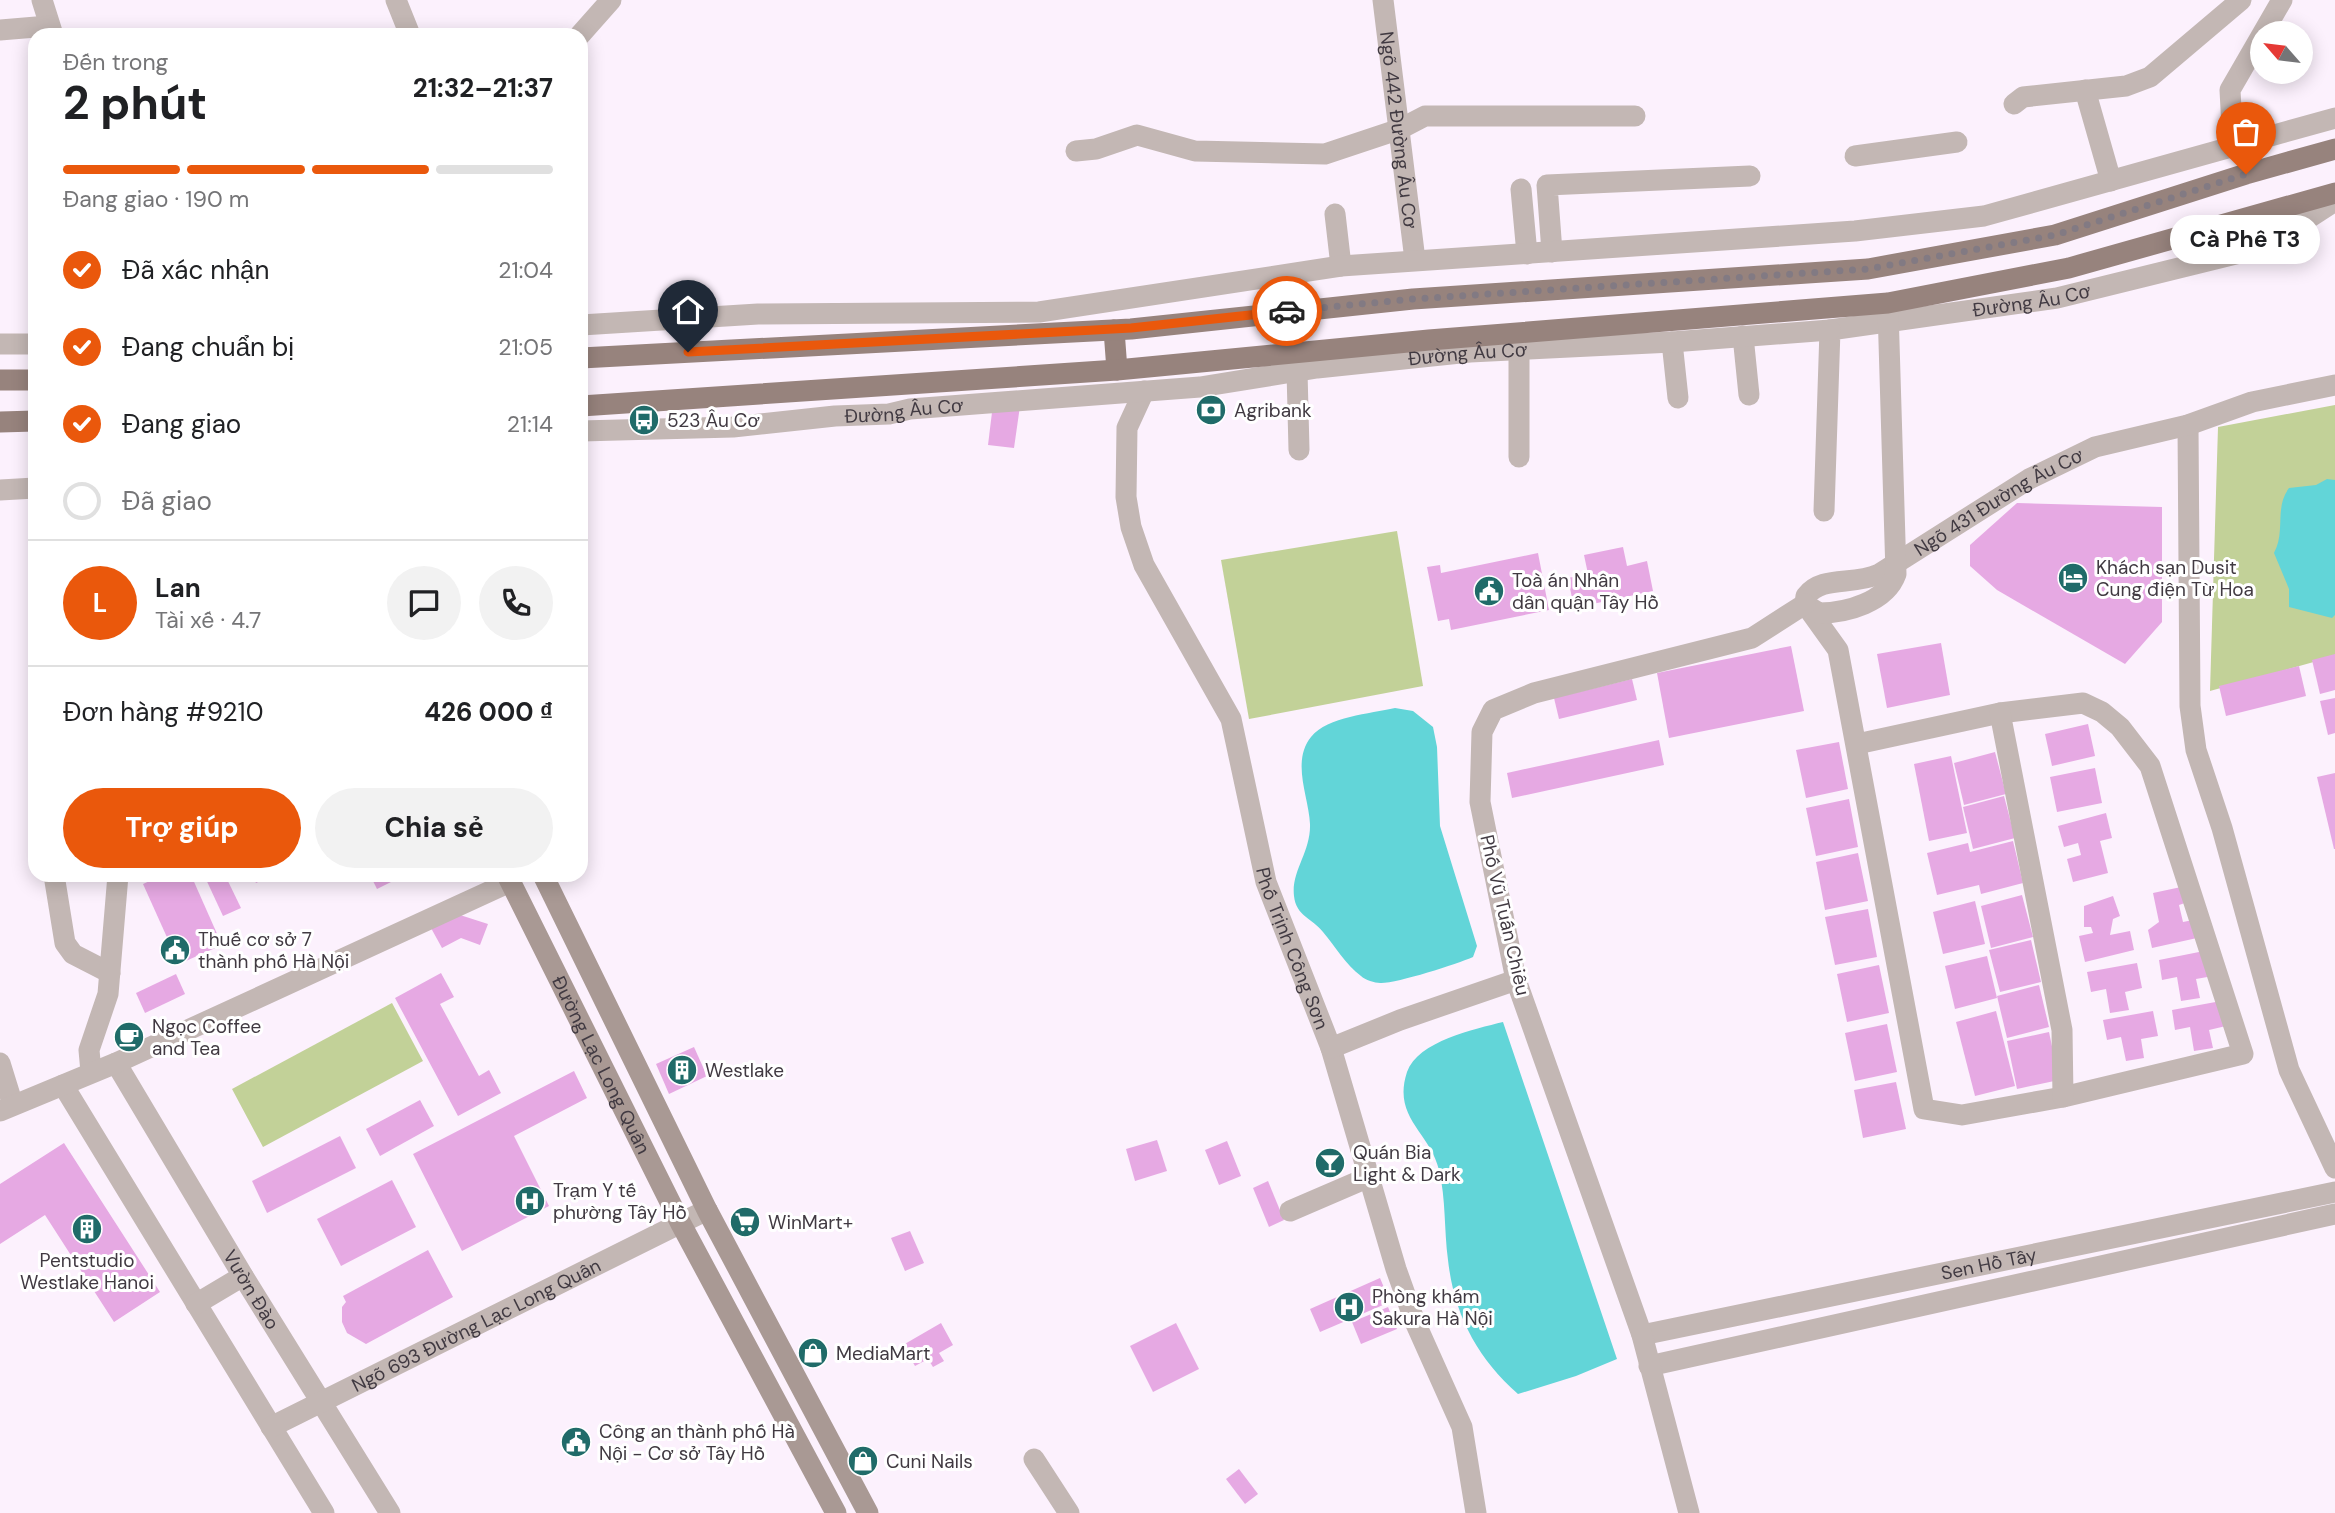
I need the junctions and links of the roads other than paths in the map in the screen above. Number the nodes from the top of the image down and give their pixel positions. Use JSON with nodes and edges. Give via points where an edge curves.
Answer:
{"nodes":[{"id":1,"x":42,"y":0,"type":"edge"},
{"id":2,"x":396,"y":0,"type":"edge"},
{"id":3,"x":611,"y":0,"type":"edge"},
{"id":4,"x":1383,"y":0,"type":"edge"},
{"id":5,"x":2241,"y":0,"type":"edge"},
{"id":6,"x":2282,"y":0,"type":"edge"},
{"id":7,"x":49,"y":28,"type":"edge"},
{"id":8,"x":407,"y":28,"type":"edge"},
{"id":9,"x":586,"y":28,"type":"edge"},
{"id":10,"x":0,"y":30,"type":"edge"},
{"id":11,"x":28,"y":30,"type":"edge"},
{"id":12,"x":2085,"y":90,"type":"junction"},
{"id":13,"x":2014,"y":104,"type":"dead end"},
{"id":14,"x":1635,"y":116,"type":"dead end"},
{"id":15,"x":2335,"y":118,"type":"edge"},
{"id":16,"x":1400,"y":129,"type":"junction"},
{"id":17,"x":1957,"y":142,"type":"dead end"},
{"id":18,"x":2233,"y":146,"type":"junction"},
{"id":19,"x":2335,"y":149,"type":"edge"},
{"id":20,"x":1076,"y":151,"type":"dead end"},
{"id":21,"x":1855,"y":156,"type":"dead end"},
{"id":22,"x":1750,"y":176,"type":"dead end"},
{"id":23,"x":2111,"y":181,"type":"junction"},
{"id":24,"x":1521,"y":188,"type":"dead end"},
{"id":25,"x":2335,"y":193,"type":"edge"},
{"id":26,"x":2335,"y":201,"type":"edge"},
{"id":27,"x":1335,"y":214,"type":"dead end"},
{"id":28,"x":1552,"y":252,"type":"junction"},
{"id":29,"x":1527,"y":254,"type":"junction"},
{"id":30,"x":1415,"y":260,"type":"junction"},
{"id":31,"x":1341,"y":266,"type":"junction"},
{"id":32,"x":1888,"y":313,"type":"junction"},
{"id":33,"x":588,"y":325,"type":"edge"},
{"id":34,"x":1114,"y":330,"type":"junction"},
{"id":35,"x":1830,"y":330,"type":"junction"},
{"id":36,"x":1743,"y":336,"type":"junction"},
{"id":37,"x":1672,"y":342,"type":"junction"},
{"id":38,"x":0,"y":344,"type":"edge"},
{"id":39,"x":28,"y":344,"type":"edge"},
{"id":40,"x":1519,"y":348,"type":"junction"},
{"id":41,"x":588,"y":358,"type":"edge"},
{"id":42,"x":1117,"y":370,"type":"junction"},
{"id":43,"x":1297,"y":371,"type":"junction"},
{"id":44,"x":0,"y":380,"type":"edge"},
{"id":45,"x":28,"y":380,"type":"edge"},
{"id":46,"x":2335,"y":385,"type":"edge"},
{"id":47,"x":1144,"y":391,"type":"junction"},
{"id":48,"x":1749,"y":395,"type":"dead end"},
{"id":49,"x":1678,"y":398,"type":"dead end"},
{"id":50,"x":588,"y":406,"type":"edge"},
{"id":51,"x":28,"y":421,"type":"edge"},
{"id":52,"x":0,"y":422,"type":"edge"},
{"id":53,"x":2188,"y":425,"type":"junction"},
{"id":54,"x":588,"y":431,"type":"edge"},
{"id":55,"x":1299,"y":450,"type":"dead end"},
{"id":56,"x":1519,"y":457,"type":"dead end"},
{"id":57,"x":28,"y":488,"type":"edge"},
{"id":58,"x":0,"y":490,"type":"edge"},
{"id":59,"x":1825,"y":511,"type":"dead end"},
{"id":60,"x":1895,"y":562,"type":"junction"},
{"id":61,"x":1805,"y":604,"type":"junction"},
{"id":62,"x":2000,"y":713,"type":"junction"},
{"id":63,"x":1857,"y":744,"type":"junction"},
{"id":64,"x":55,"y":882,"type":"edge"},
{"id":65,"x":117,"y":882,"type":"edge"},
{"id":66,"x":500,"y":882,"type":"edge"},
{"id":67,"x":510,"y":882,"type":"edge"},
{"id":68,"x":546,"y":882,"type":"edge"},
{"id":69,"x":110,"y":973,"type":"junction"},
{"id":70,"x":1517,"y":980,"type":"junction"},
{"id":71,"x":1331,"y":1048,"type":"junction"},
{"id":72,"x":0,"y":1063,"type":"edge"},
{"id":73,"x":116,"y":1063,"type":"junction"},
{"id":74,"x":91,"y":1072,"type":"junction"},
{"id":75,"x":63,"y":1084,"type":"junction"},
{"id":76,"x":2063,"y":1097,"type":"junction"},
{"id":77,"x":6,"y":1108,"type":"edge"},
{"id":78,"x":2335,"y":1168,"type":"edge"},
{"id":79,"x":1369,"y":1177,"type":"junction"},
{"id":80,"x":2335,"y":1192,"type":"edge"},
{"id":81,"x":707,"y":1210,"type":"junction"},
{"id":82,"x":1290,"y":1211,"type":"dead end"},
{"id":83,"x":2335,"y":1214,"type":"edge"},
{"id":84,"x":681,"y":1224,"type":"junction"},
{"id":85,"x":243,"y":1276,"type":"junction"},
{"id":86,"x":196,"y":1304,"type":"junction"},
{"id":87,"x":1642,"y":1335,"type":"junction"},
{"id":88,"x":1649,"y":1366,"type":"junction"},
{"id":89,"x":324,"y":1401,"type":"junction"},
{"id":90,"x":271,"y":1427,"type":"junction"},
{"id":91,"x":1034,"y":1459,"type":"dead end"},
{"id":92,"x":324,"y":1513,"type":"edge"},
{"id":93,"x":390,"y":1513,"type":"edge"},
{"id":94,"x":836,"y":1513,"type":"edge"},
{"id":95,"x":868,"y":1513,"type":"edge"},
{"id":96,"x":1069,"y":1513,"type":"edge"},
{"id":97,"x":1476,"y":1513,"type":"edge"},
{"id":98,"x":1689,"y":1513,"type":"edge"}],
"edges":[{"from":1,"to":7,"type":"street"},
{"from":2,"to":8,"type":"street"},
{"from":3,"to":9,"type":"street"},
{"from":4,"to":16,"type":"street","name":"Ngõ 442 Đường Âu Cơ"},
{"from":5,"to":12,"type":"street","via":[[2150,77],[2126,86]]},
{"from":6,"to":18,"type":"street","via":[[2230,90]]},
{"from":10,"to":11,"type":"street"},
{"from":12,"to":13,"type":"street","via":[[2033,95]]},
{"from":12,"to":23,"type":"street"},
{"from":14,"to":16,"type":"street","via":[[1425,116]]},
{"from":15,"to":18,"type":"street"},
{"from":16,"to":20,"type":"street","via":[[1325,154],[1195,151],[1137,135]]},
{"from":16,"to":30,"type":"street","name":"Ngõ 442 Đường Âu Cơ"},
{"from":17,"to":21,"type":"street"},
{"from":18,"to":23,"type":"street"},
{"from":19,"to":34,"type":"main road","via":[[2055,235],[1868,269],[1413,299]]},
{"from":22,"to":28,"type":"street","via":[[1547,186]]},
{"from":23,"to":28,"type":"street","via":[[1984,216]]},
{"from":24,"to":29,"type":"street"},
{"from":25,"to":32,"type":"main road","name":"Đường Âu Cơ"},
{"from":26,"to":32,"type":"street","name":"Đường Âu Cơ","via":[[2264,247],[2057,298]]},
{"from":27,"to":31,"type":"street"},
{"from":28,"to":29,"type":"street"},
{"from":29,"to":30,"type":"street"},
{"from":30,"to":31,"type":"street"},
{"from":31,"to":33,"type":"street","via":[[1039,312],[758,314]]},
{"from":32,"to":35,"type":"street","name":"Đường Âu Cơ"},
{"from":32,"to":42,"type":"main road","name":"Đường Âu Cơ","via":[[1442,338]]},
{"from":32,"to":60,"type":"street","name":"Ngõ 431 Đường Âu Cơ"},
{"from":34,"to":41,"type":"main road"},
{"from":34,"to":42,"type":"main road"},
{"from":35,"to":36,"type":"street","name":"Đường Âu Cơ"},
{"from":35,"to":59,"type":"street"},
{"from":36,"to":37,"type":"street","name":"Đường Âu Cơ"},
{"from":36,"to":48,"type":"street"},
{"from":37,"to":40,"type":"street","name":"Đường Âu Cơ"},
{"from":37,"to":49,"type":"street"},
{"from":38,"to":39,"type":"street"},
{"from":40,"to":43,"type":"street","name":"Đường Âu Cơ"},
{"from":40,"to":56,"type":"street"},
{"from":42,"to":50,"type":"main road","name":"Đường Âu Cơ"},
{"from":43,"to":47,"type":"street","name":"Đường Âu Cơ"},
{"from":43,"to":55,"type":"street"},
{"from":44,"to":45,"type":"main road"},
{"from":46,"to":53,"type":"street","name":"Ngõ 431 Đường Âu Cơ","via":[[2252,402]]},
{"from":47,"to":54,"type":"street","name":"Đường Âu Cơ","via":[[733,427]]},
{"from":47,"to":71,"type":"street","name":"Phố Trịnh Công Sơn","via":[[1127,428],[1126,497],[1131,527],[1144,565],[1231,719],[1266,882]]},
{"from":51,"to":52,"type":"main road"},
{"from":53,"to":60,"type":"street","name":"Ngõ 431 Đường Âu Cơ","via":[[2095,447],[2029,479]]},
{"from":53,"to":78,"type":"street","via":[[2190,706],[2196,750],[2289,1070]]},
{"from":57,"to":58,"type":"street"},
{"from":60,"to":61,"type":"street","name":"Phố Vũ Tuấn Chiêu","via":[[1866,579],[1821,583],[1805,596]]},
{"from":60,"to":61,"type":"street","via":[[1892,586],[1871,600],[1819,614]]},
{"from":61,"to":63,"type":"street","via":[[1838,650]]},
{"from":61,"to":70,"type":"street","name":"Phố Vũ Tuấn Chiêu","via":[[1752,638],[1534,693],[1493,710],[1482,732],[1480,802]]},
{"from":62,"to":63,"type":"street"},
{"from":62,"to":76,"type":"street","via":[[2062,1030]]},
{"from":62,"to":76,"type":"street","via":[[2082,704],[2102,712],[2136,746],[2150,766],[2243,1054]]},
{"from":63,"to":76,"type":"street","via":[[1924,1109],[1962,1115]]},
{"from":64,"to":69,"type":"street","via":[[65,943],[74,954]]},
{"from":65,"to":69,"type":"street"},
{"from":66,"to":73,"type":"street"},
{"from":67,"to":84,"type":"main road","name":"Đường Lạc Long Quân"},
{"from":68,"to":81,"type":"main road","name":"Đường Lạc Long Quân"},
{"from":69,"to":74,"type":"street","via":[[108,994],[89,1050]]},
{"from":70,"to":71,"type":"street"},
{"from":70,"to":87,"type":"street","name":"Phố Vũ Tuấn Chiêu"},
{"from":71,"to":79,"type":"street","name":"Phố Trịnh Công Sơn"},
{"from":72,"to":77,"type":"street"},
{"from":73,"to":74,"type":"street"},
{"from":73,"to":85,"type":"street","name":"Vườn Đào"},
{"from":74,"to":75,"type":"street"},
{"from":75,"to":77,"type":"street"},
{"from":75,"to":86,"type":"street"},
{"from":79,"to":82,"type":"street"},
{"from":79,"to":97,"type":"street","name":"Phố Trịnh Công Sơn","via":[[1415,1322],[1462,1427]]},
{"from":80,"to":87,"type":"street","name":"Sen Hồ Tây"},
{"from":81,"to":84,"type":"street","name":"Ngõ 693 Đường Lạc Long Quân"},
{"from":81,"to":95,"type":"main road","name":"Đường Lạc Long Quân"},
{"from":83,"to":88,"type":"street","name":"Sen Hồ Tây"},
{"from":84,"to":89,"type":"street","name":"Ngõ 693 Đường Lạc Long Quân"},
{"from":84,"to":94,"type":"main road","name":"Đường Lạc Long Quân"},
{"from":85,"to":86,"type":"street"},
{"from":85,"to":89,"type":"street","name":"Vườn Đào"},
{"from":86,"to":90,"type":"street"},
{"from":87,"to":88,"type":"street","name":"Phố Vũ Tuấn Chiêu"},
{"from":88,"to":98,"type":"street","name":"Phố Vũ Tuấn Chiêu"},
{"from":89,"to":90,"type":"street","name":"Ngõ 693 Đường Lạc Long Quân"},
{"from":89,"to":93,"type":"street","name":"Vườn Đào"},
{"from":90,"to":92,"type":"street"},
{"from":91,"to":96,"type":"street"}]}
